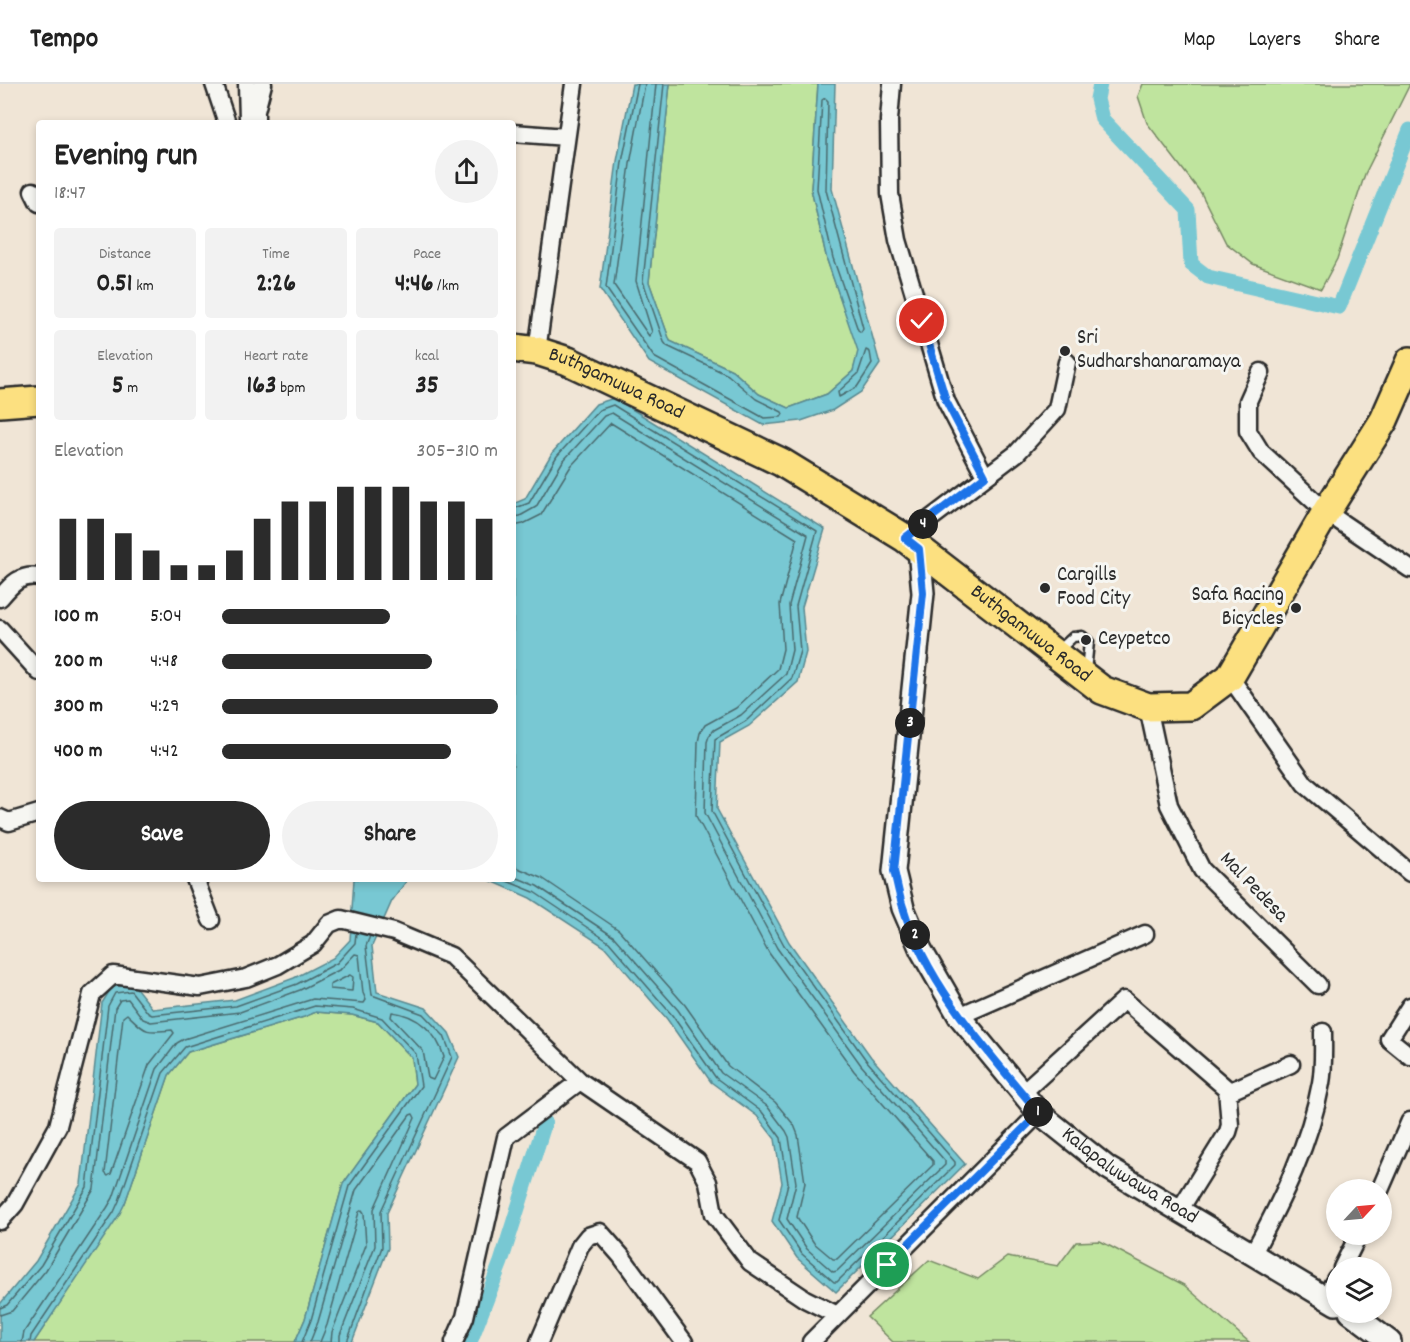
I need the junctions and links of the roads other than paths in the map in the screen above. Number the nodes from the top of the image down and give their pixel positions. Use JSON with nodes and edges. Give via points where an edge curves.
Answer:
{"nodes":[{"id":1,"x":214,"y":84,"type":"edge"},
{"id":2,"x":247,"y":84,"type":"edge"},
{"id":3,"x":263,"y":84,"type":"edge"},
{"id":4,"x":574,"y":84,"type":"edge"},
{"id":5,"x":892,"y":84,"type":"edge"},
{"id":6,"x":226,"y":120,"type":"edge"},
{"id":7,"x":248,"y":120,"type":"edge"},
{"id":8,"x":255,"y":120,"type":"edge"},
{"id":9,"x":516,"y":134,"type":"edge"},
{"id":10,"x":566,"y":137,"type":"junction"},
{"id":11,"x":525,"y":349,"type":"edge"},
{"id":12,"x":1410,"y":361,"type":"edge"},
{"id":13,"x":1067,"y":362,"type":"dead end"},
{"id":14,"x":1261,"y":372,"type":"dead end"},
{"id":15,"x":36,"y":400,"type":"edge"},
{"id":16,"x":0,"y":403,"type":"edge"},
{"id":17,"x":985,"y":476,"type":"junction"},
{"id":18,"x":1326,"y":512,"type":"junction"},
{"id":19,"x":912,"y":543,"type":"junction"},
{"id":20,"x":1410,"y":569,"type":"edge"},
{"id":21,"x":955,"y":575,"type":"junction"},
{"id":22,"x":36,"y":577,"type":"edge"},
{"id":23,"x":923,"y":593,"type":"junction"},
{"id":24,"x":0,"y":598,"type":"edge"},
{"id":25,"x":0,"y":629,"type":"edge"},
{"id":26,"x":36,"y":669,"type":"edge"},
{"id":27,"x":1230,"y":677,"type":"junction"},
{"id":28,"x":1148,"y":706,"type":"junction"},
{"id":29,"x":36,"y":814,"type":"edge"},
{"id":30,"x":0,"y":818,"type":"edge"},
{"id":31,"x":1407,"y":866,"type":"edge"},
{"id":32,"x":196,"y":882,"type":"edge"},
{"id":33,"x":211,"y":920,"type":"dead end"},
{"id":34,"x":1145,"y":934,"type":"dead end"},
{"id":35,"x":1318,"y":985,"type":"dead end"},
{"id":36,"x":1410,"y":1006,"type":"edge"},
{"id":37,"x":959,"y":1016,"type":"junction"},
{"id":38,"x":1323,"y":1032,"type":"dead end"},
{"id":39,"x":1410,"y":1056,"type":"edge"},
{"id":40,"x":1291,"y":1064,"type":"dead end"},
{"id":41,"x":580,"y":1081,"type":"junction"},
{"id":42,"x":1227,"y":1089,"type":"junction"},
{"id":43,"x":1022,"y":1093,"type":"junction"},
{"id":44,"x":1039,"y":1113,"type":"junction"},
{"id":45,"x":1410,"y":1121,"type":"edge"},
{"id":46,"x":1385,"y":1179,"type":"edge"},
{"id":47,"x":1179,"y":1211,"type":"junction"},
{"id":48,"x":0,"y":1221,"type":"edge"},
{"id":49,"x":1253,"y":1253,"type":"junction"},
{"id":50,"x":1326,"y":1298,"type":"edge"},
{"id":51,"x":837,"y":1315,"type":"junction"},
{"id":52,"x":1365,"y":1323,"type":"edge"},
{"id":53,"x":454,"y":1342,"type":"edge"},
{"id":54,"x":539,"y":1342,"type":"edge"},
{"id":55,"x":684,"y":1342,"type":"edge"},
{"id":56,"x":811,"y":1342,"type":"edge"},
{"id":57,"x":1390,"y":1342,"type":"edge"}],
"edges":[{"from":1,"to":6,"type":"street"},
{"from":2,"to":7,"type":"street"},
{"from":3,"to":8,"type":"street"},
{"from":4,"to":10,"type":"street"},
{"from":5,"to":17,"type":"street","via":[[890,194],[898,240],[946,401]]},
{"from":9,"to":10,"type":"street"},
{"from":10,"to":11,"type":"street"},
{"from":11,"to":19,"type":"main road","name":"Buthgamuwa Road","via":[[568,362],[781,462]]},
{"from":12,"to":18,"type":"main road","name":"Buthgamuwa Road","via":[[1384,420]]},
{"from":13,"to":17,"type":"street","via":[[1057,409],[1017,453]]},
{"from":14,"to":18,"type":"street","via":[[1248,401],[1248,431],[1261,452]]},
{"from":15,"to":16,"type":"main road"},
{"from":17,"to":19,"type":"street"},
{"from":18,"to":20,"type":"street"},
{"from":18,"to":27,"type":"main road","name":"Buthgamuwa Road"},
{"from":19,"to":21,"type":"main road","name":"Buthgamuwa Road"},
{"from":19,"to":23,"type":"street","name":"Kalapaluwawa Road"},
{"from":21,"to":23,"type":"street"},
{"from":21,"to":28,"type":"main road","name":"Buthgamuwa Road","via":[[1102,690]]},
{"from":22,"to":24,"type":"street","via":[[12,583]]},
{"from":23,"to":37,"type":"street","name":"Kalapaluwawa Road","via":[[894,871],[903,908],[921,950]]},
{"from":25,"to":26,"type":"street"},
{"from":27,"to":28,"type":"main road","name":"Buthgamuwa Road","via":[[1191,706]]},
{"from":27,"to":31,"type":"street","via":[[1305,784]]},
{"from":28,"to":35,"type":"street","name":"Mal Pedesa","via":[[1169,806],[1202,870]]},
{"from":29,"to":30,"type":"street","via":[[9,822]]},
{"from":32,"to":33,"type":"street"},
{"from":34,"to":37,"type":"street"},
{"from":36,"to":39,"type":"street","via":[[1389,1039]]},
{"from":37,"to":43,"type":"street","name":"Kalapaluwawa Road"},
{"from":38,"to":49,"type":"street","via":[[1321,1081],[1312,1120]]},
{"from":40,"to":42,"type":"street","via":[[1233,1090]]},
{"from":41,"to":48,"type":"street","via":[[451,956],[394,932],[341,919],[329,924],[313,944],[246,978],[200,987],[113,975],[93,994],[58,1126],[15,1204]]},
{"from":41,"to":51,"type":"street","via":[[697,1161],[708,1182],[714,1214],[750,1262]]},
{"from":41,"to":53,"type":"street","via":[[506,1137],[465,1317]]},
{"from":42,"to":43,"type":"street","via":[[1124,1000]]},
{"from":42,"to":47,"type":"street","via":[[1228,1132]]},
{"from":43,"to":44,"type":"street","name":"Kalapaluwawa Road"},
{"from":44,"to":47,"type":"street","name":"Kalapaluwawa Road","via":[[1108,1168]]},
{"from":44,"to":51,"type":"street"},
{"from":45,"to":46,"type":"street"},
{"from":47,"to":49,"type":"street","name":"Kalapaluwawa Road"},
{"from":49,"to":50,"type":"street","name":"Kalapaluwawa Road"},
{"from":51,"to":56,"type":"street"},
{"from":52,"to":57,"type":"street"},
{"from":54,"to":55,"type":"street","via":[[580,1246],[588,1236],[600,1232]]}]}
